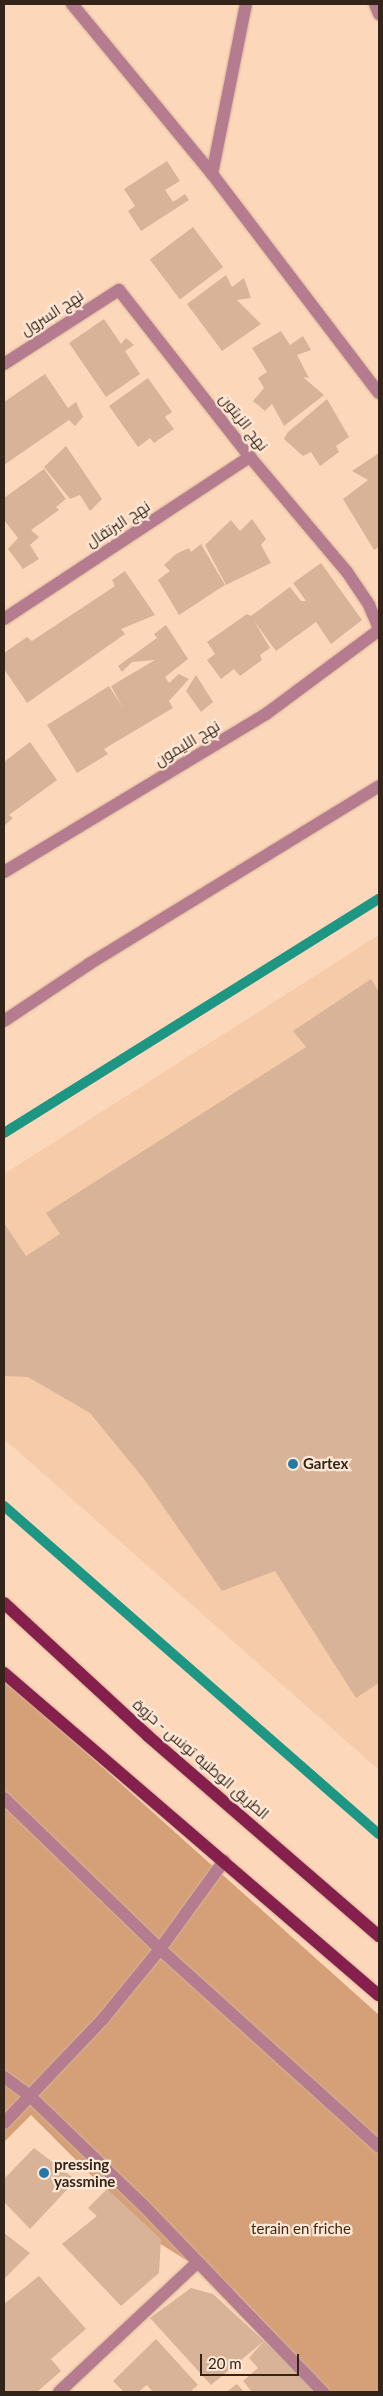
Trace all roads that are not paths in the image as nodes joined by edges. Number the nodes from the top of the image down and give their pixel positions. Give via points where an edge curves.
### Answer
1 (72, 4) edge
2 (246, 4) edge
3 (375, 4) edge
4 (379, 14) edge
5 (212, 174) junction
6 (119, 290) joint
7 (4, 364) edge
8 (379, 393) edge
9 (250, 457) junction
10 (346, 572) joint
11 (4, 619) edge
12 (379, 629) edge
13 (379, 786) edge
14 (4, 872) edge
15 (4, 1021) edge
16 (4, 1603) edge
17 (4, 1673) edge
18 (4, 1798) edge
19 (224, 1861) junction
20 (379, 1936) edge
21 (160, 1949) junction
22 (379, 1995) edge
23 (4, 2076) edge
24 (30, 2096) junction
25 (4, 2123) edge
26 (379, 2147) edge
27 (198, 2262) junction
28 (59, 2392) edge
29 (322, 2392) edge

1 - 5 street
2 - 5 street
3 - 4 street
5 - 8 street
6 - 7 street, نهج السرول
6 - 9 street, نهج الزيتون
9 - 10 street, نهج الزيتون
9 - 11 street, نهج البرتقال
10 - 12 street, نهج الليمون via 369,605
12 - 14 street, نهج الليمون via 266,714
13 - 15 street via 89,964
16 - 20 main road, الطريق الوطنية تونس - حزوة via 148,1736
17 - 19 main road
18 - 21 street
19 - 21 street
19 - 22 main road
21 - 24 street via 103,2019
21 - 26 street
23 - 24 street
24 - 25 street
24 - 27 street
27 - 28 street
27 - 29 street

